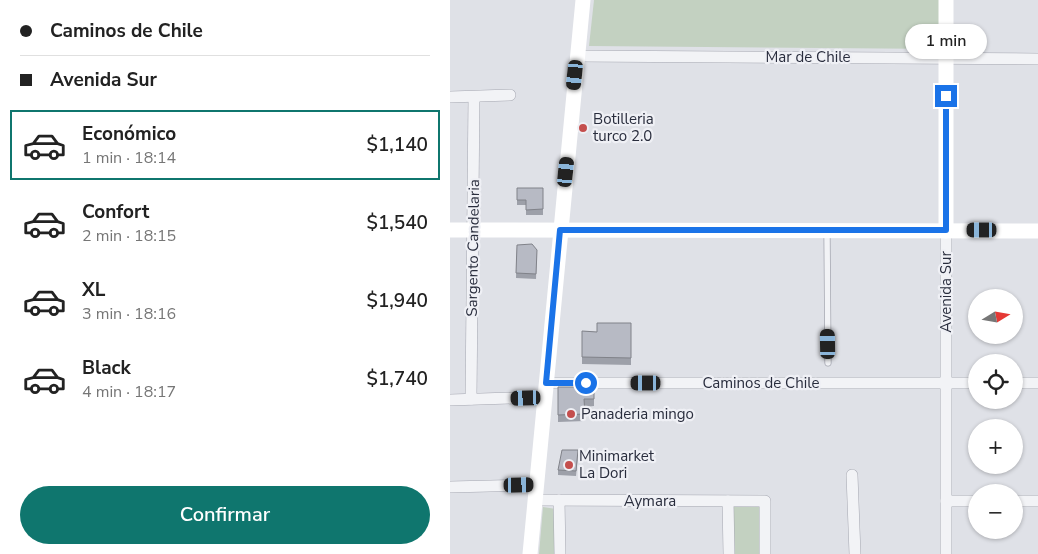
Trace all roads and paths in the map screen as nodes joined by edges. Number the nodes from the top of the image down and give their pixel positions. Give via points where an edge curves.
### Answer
1 (583, 0) edge
2 (946, 0) edge
3 (577, 56) junction
4 (946, 58) junction
5 (1038, 59) edge
6 (510, 95) dead end
7 (450, 97) edge
8 (474, 97) junction
9 (450, 230) edge
10 (473, 230) junction
11 (560, 230) junction
12 (827, 230) junction
13 (946, 230) junction
14 (1038, 230) edge
15 (828, 363) dead end
16 (946, 383) junction
17 (968, 383) edge
18 (1023, 383) edge
19 (1038, 383) edge
20 (545, 390) junction
21 (471, 399) junction
22 (450, 400) edge
23 (852, 475) dead end
24 (450, 487) edge
25 (536, 492) junction
26 (559, 500) junction
27 (728, 501) junction
28 (968, 501) edge
29 (1023, 501) edge
30 (1038, 501) edge
31 (946, 502) junction
32 (530, 554) edge
33 (560, 554) edge
34 (729, 554) edge
35 (765, 554) edge
36 (855, 554) edge
37 (946, 554) edge

1 - 3 street
2 - 4 street, Avenida Sur
3 - 4 street, Mar de Chile
3 - 11 street
4 - 5 street, Mar de Chile
4 - 13 street, Avenida Sur
6 - 8 street
7 - 8 street
8 - 10 street, Sargento Candelaria
9 - 10 street
10 - 11 street
10 - 21 street, Sargento Candelaria
11 - 12 street
11 - 20 street
12 - 13 street
12 - 15 lane
13 - 14 street
13 - 16 street, Avenida Sur
16 - 17 street, Caminos de Chile
16 - 20 street, Caminos de Chile
16 - 31 street, Avenida Sur
18 - 19 street
20 - 21 street, Caminos de Chile
20 - 25 street
21 - 22 street, Caminos de Chile
23 - 36 street
24 - 25 street, Aymara
25 - 26 street, Aymara
25 - 32 street
26 - 27 street, Aymara
26 - 33 street
27 - 34 street
27 - 35 street, Aymara via 765,501
28 - 31 street
29 - 30 street
31 - 37 street, Avenida Sur

